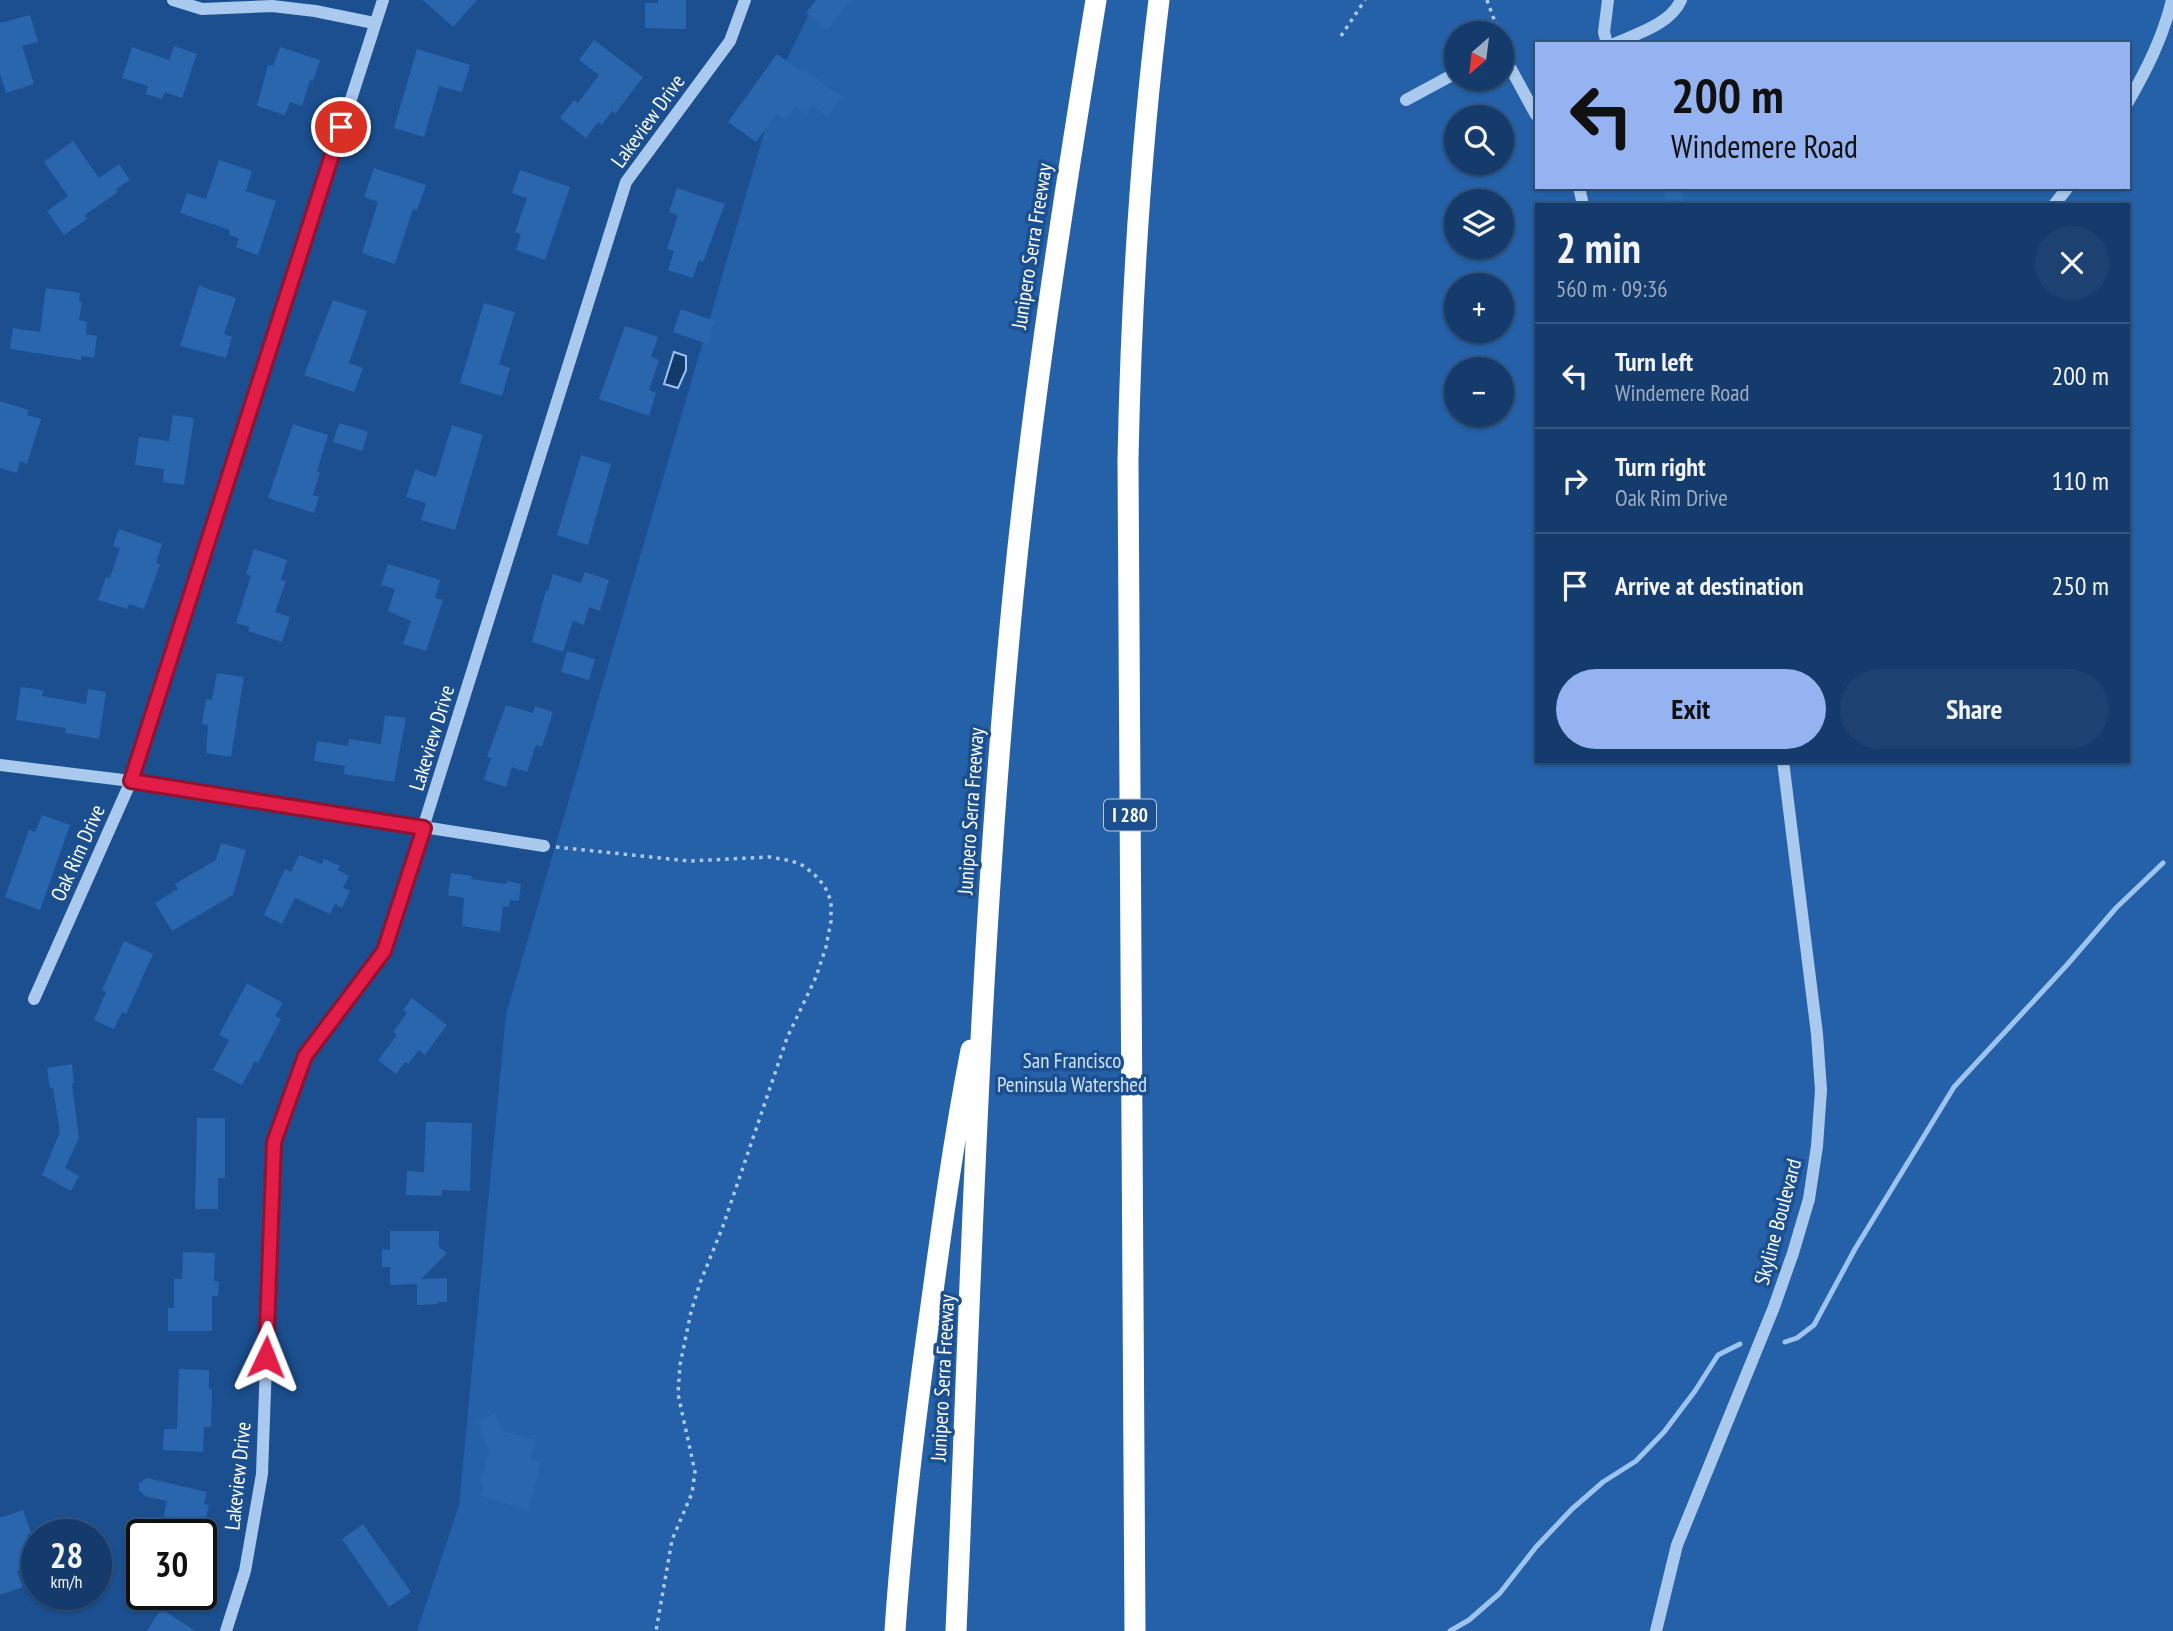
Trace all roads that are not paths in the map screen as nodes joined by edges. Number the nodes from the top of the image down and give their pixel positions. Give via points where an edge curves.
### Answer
1 (173, 0) edge
2 (383, 0) edge
3 (745, 0) edge
4 (1096, 0) edge
5 (1159, 0) edge
6 (1608, 0) edge
7 (1681, 0) edge
8 (2172, 0) edge
9 (374, 23) junction
10 (1606, 42) edge
11 (1618, 42) edge
12 (1514, 75) edge
13 (1444, 79) edge
14 (2130, 98) edge
15 (1406, 100) dead end
16 (1535, 113) edge
17 (2066, 189) edge
18 (2056, 203) edge
19 (1783, 763) edge
20 (0, 765) edge
21 (131, 781) junction
22 (424, 828) junction
23 (544, 846) road end
24 (985, 983) junction
25 (34, 999) dead end
26 (226, 1631) edge
27 (895, 1631) edge
28 (956, 1631) edge
29 (1135, 1631) edge
30 (1656, 1631) edge

1 - 9 street via 202,9 272,6 316,10
2 - 9 street, Oak Rim Drive
3 - 22 street, Lakeview Drive via 730,41 626,182
4 - 24 highway, Junipero Serra Freeway via 1023,496 999,750
5 - 29 highway, I 280 via 1136,240 1128,460
6 - 10 street
7 - 11 street via 1678,9 1660,22
8 - 14 street via 2166,26
9 - 21 street, Oak Rim Drive
12 - 16 street
13 - 15 street
17 - 18 street
19 - 30 street, Skyline Boulevard via 1817,1034 1818,1146 1793,1254 1677,1545
20 - 21 street
21 - 22 street
21 - 25 street, Oak Rim Drive
22 - 23 street
22 - 26 street, Lakeview Drive via 384,951 305,1056 274,1142 262,1474 245,1571
24 - 27 highway via 949,1170 918,1400
24 - 28 highway, Junipero Serra Freeway

